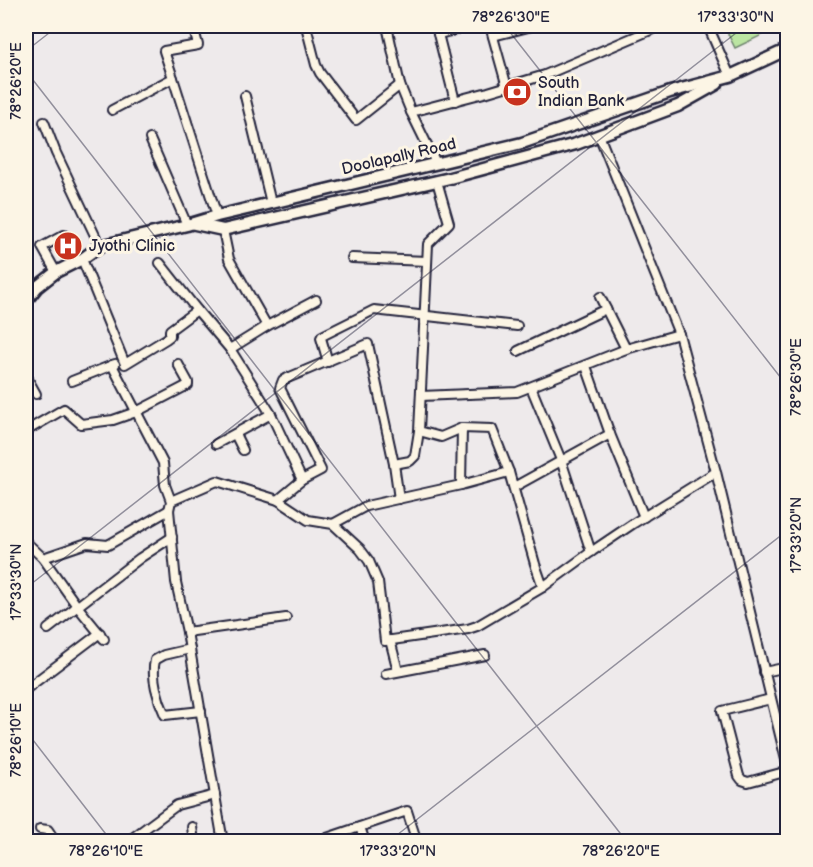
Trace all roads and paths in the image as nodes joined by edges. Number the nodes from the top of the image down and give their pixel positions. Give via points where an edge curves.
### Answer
1 (193, 26) edge
2 (306, 26) edge
3 (387, 26) edge
4 (436, 26) edge
5 (473, 26) edge
6 (490, 26) edge
7 (532, 26) edge
8 (660, 26) edge
9 (708, 26) edge
10 (438, 34) junction
11 (493, 36) junction
12 (788, 49) edge
13 (730, 76) junction
14 (173, 78) junction
15 (400, 85) junction
16 (507, 87) junction
17 (245, 96) dead end
18 (455, 101) junction
19 (112, 110) dead end
20 (411, 112) junction
21 (44, 122) dead end
22 (599, 135) junction
23 (150, 139) dead end
24 (436, 163) junction
25 (437, 181) junction
26 (271, 203) junction
27 (217, 216) junction
28 (189, 224) junction
29 (223, 230) junction
30 (64, 235) dead end
31 (100, 246) junction
32 (352, 258) dead end
33 (82, 259) junction
34 (427, 261) junction
35 (160, 263) dead end
36 (56, 272) junction
37 (600, 297) dead end
38 (316, 300) dead end
39 (26, 301) edge
40 (606, 309) junction
41 (197, 310) junction
42 (425, 315) junction
43 (267, 326) junction
44 (517, 327) dead end
45 (679, 334) junction
46 (626, 349) junction
47 (231, 350) junction
48 (518, 351) dead end
49 (124, 361) junction
50 (328, 362) junction
51 (178, 364) dead end
52 (112, 365) junction
53 (586, 366) junction
54 (26, 376) edge
55 (72, 381) dead end
56 (531, 387) junction
57 (36, 394) dead end
58 (421, 396) junction
59 (136, 412) junction
60 (271, 414) junction
61 (462, 428) junction
62 (26, 431) edge
63 (419, 431) junction
64 (235, 434) junction
65 (610, 434) junction
66 (216, 444) dead end
67 (243, 450) dead end
68 (561, 460) junction
69 (394, 464) junction
70 (509, 472) junction
71 (716, 472) junction
72 (302, 480) junction
73 (461, 485) junction
74 (513, 487) junction
75 (399, 499) junction
76 (278, 500) junction
77 (171, 501) junction
78 (168, 510) junction
79 (644, 517) junction
80 (333, 524) junction
81 (172, 537) junction
82 (26, 542) edge
83 (591, 552) junction
84 (43, 558) junction
85 (543, 587) junction
86 (77, 606) junction
87 (286, 618) dead end
88 (48, 629) dead end
89 (187, 632) junction
90 (390, 640) junction
91 (190, 649) junction
92 (485, 655) dead end
93 (788, 667) edge
94 (398, 671) junction
95 (764, 672) junction
96 (386, 674) dead end
97 (26, 689) edge
98 (771, 699) junction
99 (201, 711) junction
100 (788, 769) edge
101 (215, 795) junction
102 (192, 827) dead end
103 (360, 827) junction
104 (40, 829) dead end
105 (56, 842) edge
106 (127, 842) edge
107 (194, 842) edge
108 (223, 842) edge
109 (315, 842) edge
110 (365, 842) edge
111 (417, 842) edge

1 - 14 street via 198,45 164,51
2 - 15 street via 320,73 356,120
3 - 15 street
4 - 10 street
5 - 10 street
6 - 11 street
7 - 11 street
8 - 16 street
9 - 13 street
10 - 18 street
11 - 16 street
12 - 13 main road, Doolapally Road
13 - 22 main road via 678,106
13 - 24 main road, Doolapally Road via 670,92 522,143
14 - 19 street
14 - 27 street
15 - 20 street
16 - 18 street
17 - 26 street
18 - 20 street
20 - 24 street
21 - 31 street
22 - 25 main road
22 - 45 street
23 - 28 street
24 - 26 main road, Doolapally Road
25 - 29 main road
25 - 34 street via 449,223 428,244
26 - 27 main road, Doolapally Road
27 - 28 main road, Doolapally Road
28 - 29 main road
28 - 31 main road, Doolapally Road
29 - 43 street via 229,259
30 - 36 street via 42,247
31 - 33 main road, Doolapally Road
32 - 34 street
33 - 36 main road, Doolapally Road
33 - 49 street
34 - 42 street
35 - 41 street
36 - 39 main road, Doolapally Road
37 - 40 street
38 - 43 street
40 - 46 street
40 - 48 street
41 - 47 street
41 - 49 street via 170,330 166,339 125,364
42 - 44 street
42 - 50 street via 374,310 322,336
42 - 58 street
43 - 47 street
45 - 46 street
45 - 71 street
46 - 53 street
47 - 60 street
49 - 52 street
50 - 69 street via 368,344
50 - 72 street via 283,380 280,388 321,470
51 - 59 street via 188,385
52 - 55 street
52 - 59 street
53 - 56 street
53 - 65 street
54 - 57 street
56 - 58 street via 509,393
56 - 68 street
58 - 63 street
59 - 62 street via 81,424 64,410
59 - 77 street via 163,463
60 - 64 street
60 - 72 street
61 - 63 street via 441,437
61 - 70 street via 492,429
61 - 73 street
63 - 69 street via 413,459
64 - 66 street
64 - 67 street
65 - 68 street
65 - 79 street
68 - 74 street
68 - 83 street
69 - 75 street
70 - 73 street
70 - 74 street
71 - 79 street
71 - 95 street
72 - 76 street
73 - 75 street
74 - 85 street
75 - 80 street via 366,506
76 - 77 street via 217,482
76 - 80 street via 308,520
77 - 78 street
78 - 81 street
78 - 84 street via 108,545 87,543
79 - 83 street
80 - 90 street via 369,561 378,582 385,641
81 - 86 street
81 - 89 street via 176,582
82 - 84 street
83 - 85 street
84 - 86 street
85 - 90 street via 477,626
86 - 88 street
86 - 97 street via 102,636
87 - 89 street
89 - 91 street
90 - 94 street
91 - 99 street
91 - 99 street via 164,655 155,660 153,669 165,715
92 - 94 street
93 - 95 street
94 - 96 street
95 - 98 street
98 - 100 street
98 - 100 street via 722,711 742,780 748,782
99 - 101 street
101 - 106 street via 177,805
101 - 108 street
102 - 107 street
103 - 109 street
103 - 110 street
103 - 111 street via 407,811
104 - 105 street via 48,830

